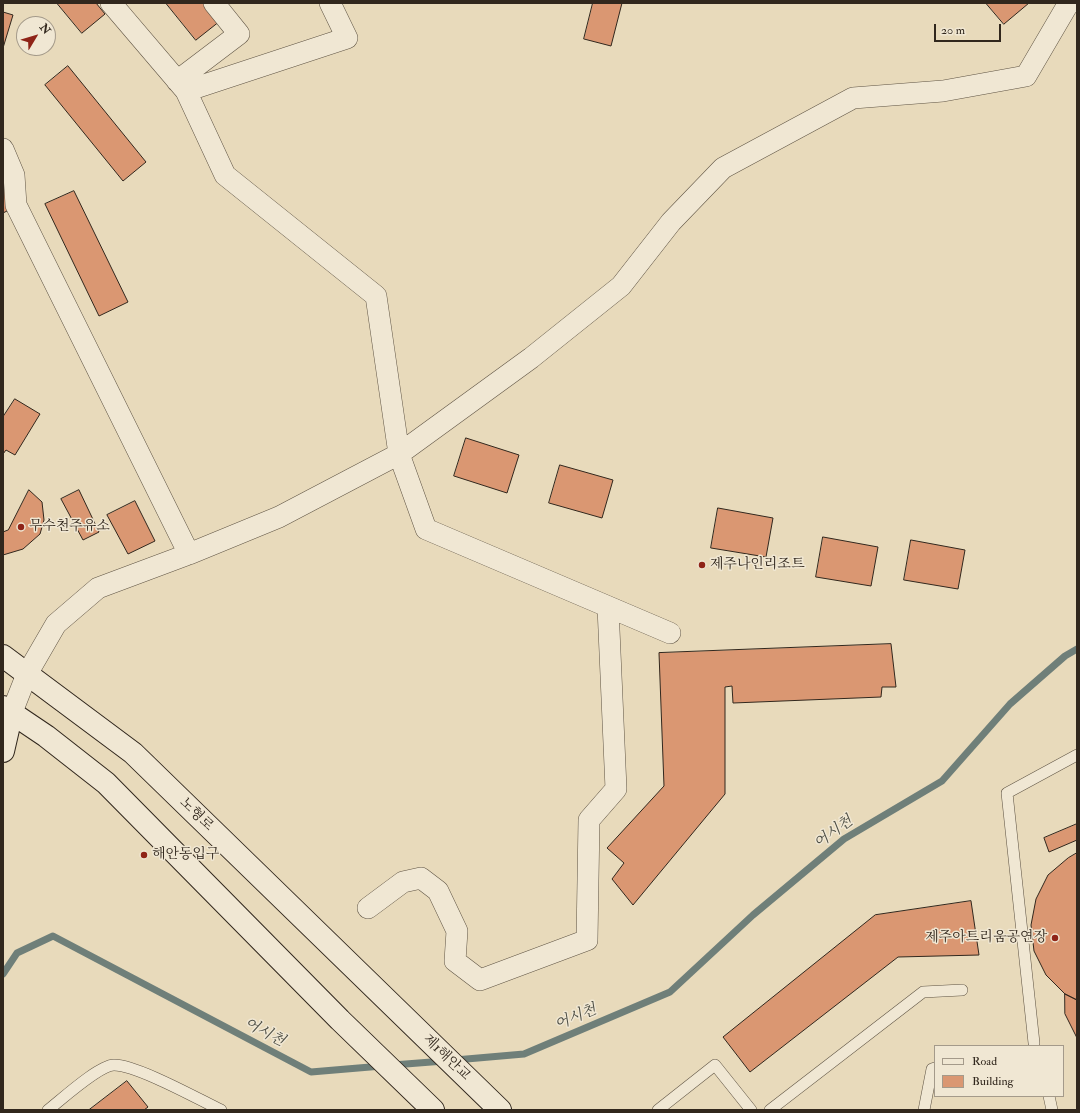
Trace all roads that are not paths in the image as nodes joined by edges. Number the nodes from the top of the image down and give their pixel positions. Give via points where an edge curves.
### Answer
1 (111, 3) edge
2 (214, 3) edge
3 (330, 3) edge
4 (1070, 3) edge
5 (181, 86) junction
6 (3, 149) edge
7 (399, 454) junction
8 (189, 554) junction
9 (608, 607) junction
10 (670, 634) dead end
11 (3, 656) edge
12 (26, 674) junction
13 (7, 709) edge
14 (3, 751) edge
15 (1077, 755) edge
16 (368, 908) dead end
17 (962, 990) dead end
18 (393, 1007) joint
19 (1031, 1045) edge
20 (933, 1069) edge
21 (1049, 1097) edge
22 (427, 1105) edge
23 (48, 1110) edge
24 (221, 1110) edge
25 (500, 1110) edge
26 (658, 1110) edge
27 (751, 1110) edge
28 (770, 1110) edge
29 (924, 1110) edge
30 (1052, 1110) edge

1 - 5 street
2 - 5 street via 239,34
3 - 5 street via 347,38
4 - 7 street via 1026,76 943,91 853,98 724,168 671,222 621,286 531,358
5 - 7 street via 225,175 376,296
6 - 8 street via 14,175 16,205
7 - 8 street via 279,517
7 - 9 street via 426,529
8 - 12 street via 98,588 56,624
9 - 10 street
9 - 16 street via 616,789 589,820 587,940 480,980 455,960 457,931 438,891 421,878 403,882
11 - 12 main road, 노형로
12 - 13 street
12 - 18 main road, 노형로 via 133,753
13 - 14 main road
13 - 22 main road via 106,783
15 - 19 lane via 1007,793
17 - 28 lane via 923,992
18 - 25 main road, 제1해안교
20 - 29 lane
21 - 30 lane
23 - 24 lane via 95,1073 112,1064 133,1068
26 - 27 lane via 715,1065

